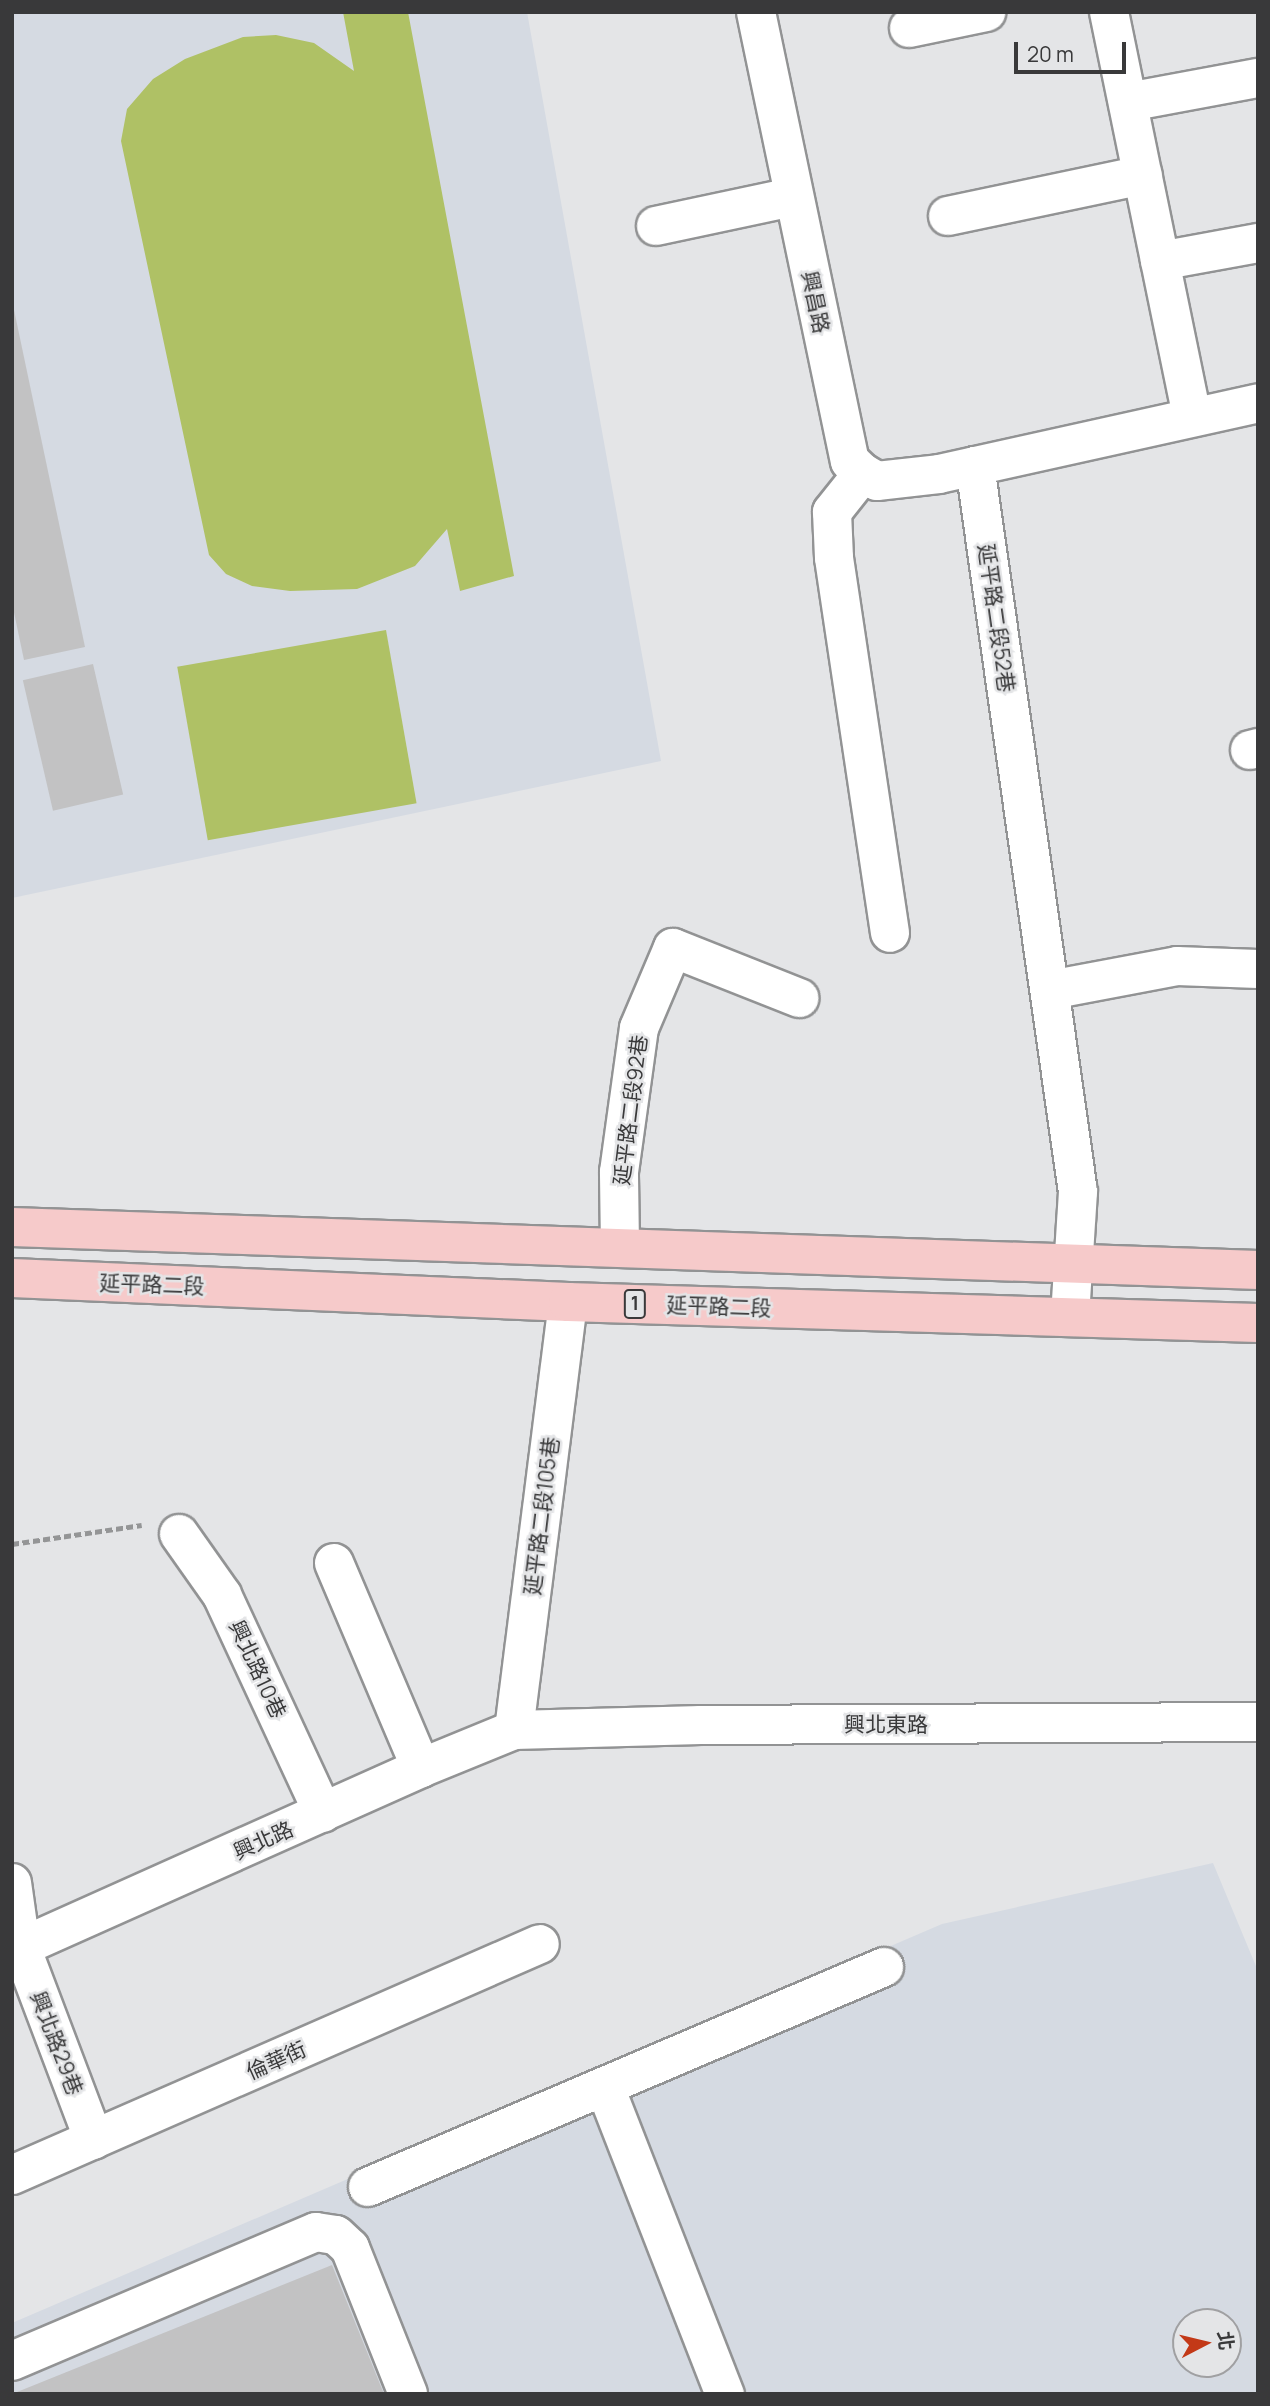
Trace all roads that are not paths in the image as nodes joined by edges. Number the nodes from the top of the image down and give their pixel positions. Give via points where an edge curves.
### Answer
1 (756, 12) edge
2 (986, 12) edge
3 (1109, 12) edge
4 (909, 28) dead end
5 (1258, 78) edge
6 (1128, 102) junction
7 (1143, 174) junction
8 (793, 197) junction
9 (948, 216) dead end
10 (656, 226) dead end
11 (1258, 243) edge
12 (1160, 261) junction
13 (1258, 403) edge
14 (1192, 416) junction
15 (975, 466) junction
16 (863, 473) junction
17 (890, 933) dead end
18 (1258, 969) edge
19 (1050, 990) junction
20 (799, 998) dead end
21 (12, 1227) edge
22 (277, 1236) junction
23 (620, 1247) junction
24 (1074, 1262) junction
25 (1258, 1270) edge
26 (12, 1278) edge
27 (272, 1289) junction
28 (568, 1302) junction
29 (1070, 1317) junction
30 (1258, 1323) edge
31 (179, 1534) road end
32 (334, 1563) dead end
33 (1258, 1721) edge
34 (514, 1730) junction
35 (421, 1768) junction
36 (323, 1813) junction
37 (12, 1883) edge
38 (540, 1944) dead end
39 (17, 1949) edge
40 (884, 1967) dead end
41 (605, 2087) junction
42 (94, 2140) junction
43 (12, 2175) edge
44 (368, 2187) dead end
45 (12, 2361) edge
46 (408, 2394) edge
47 (725, 2394) edge

1 - 8 street, 興昌路
2 - 4 street
3 - 6 street
5 - 6 street
6 - 7 street
7 - 9 street
7 - 12 street
8 - 10 street
8 - 16 street, 興昌路 via 850,461
11 - 12 street
12 - 14 street
13 - 14 street
14 - 15 street
15 - 16 street via 877,481
15 - 19 street, 延平路二段52巷
16 - 17 street via 832,512 834,558
18 - 19 street via 1177,966
19 - 24 street, 延平路二段52巷 via 1078,1192
20 - 23 street, 延平路二段92巷 via 673,948 639,1028 619,1172
21 - 22 main road
22 - 23 main road
22 - 27 main road
23 - 24 main road
24 - 25 main road
24 - 29 street, 延平路二段52巷
26 - 27 main road, 延平路二段 / 1
27 - 28 main road, 延平路二段 / 1
28 - 29 main road, 延平路二段 / 1
28 - 34 street, 延平路二段105巷
29 - 30 main road, 延平路二段 / 1
31 - 36 street, 興北路10巷 via 222,1595
32 - 35 street
33 - 34 street, 興北東路
34 - 35 street, 興北路
35 - 36 street, 興北路
36 - 39 street, 興北路
37 - 39 street, 興北路29巷
38 - 42 street, 倫華街
39 - 42 street, 興北路29巷
40 - 41 street
41 - 44 street
41 - 47 street
42 - 43 street, 倫華街
45 - 46 street via 316,2232 336,2235 350,2248

